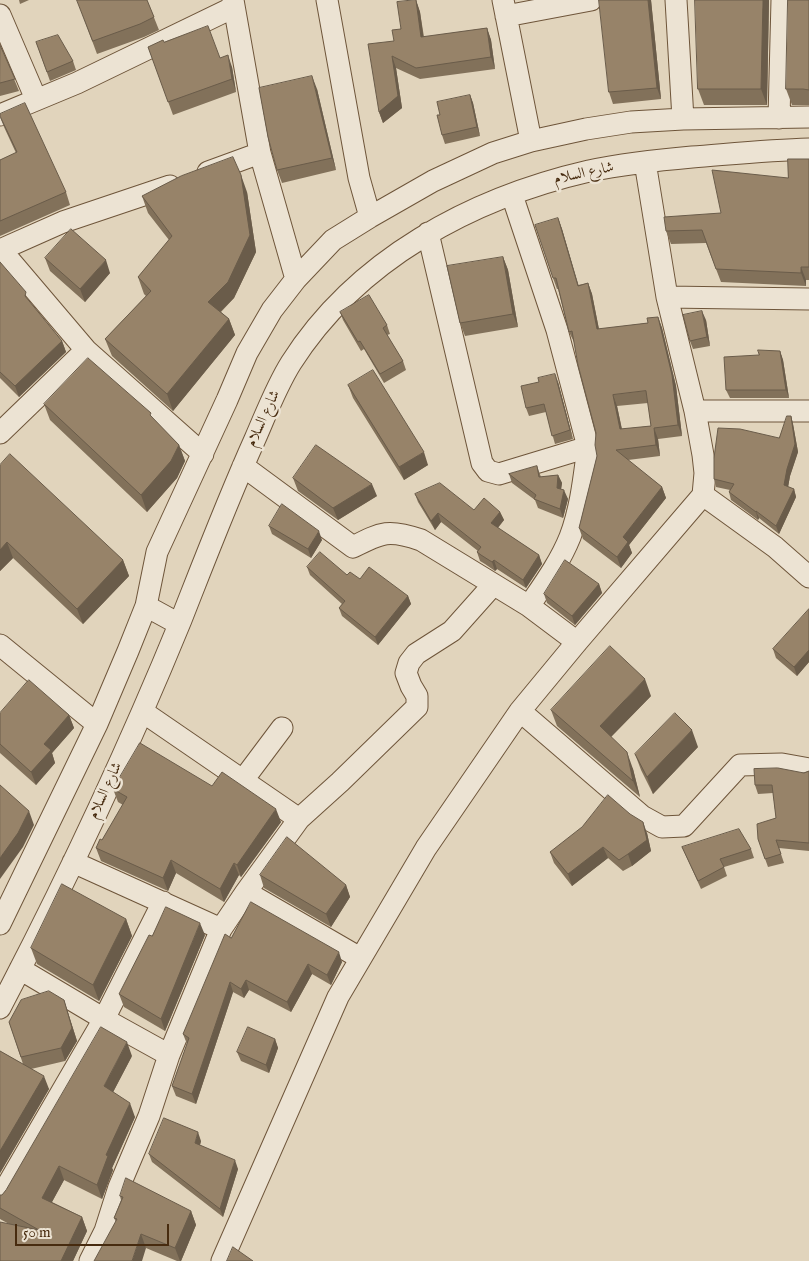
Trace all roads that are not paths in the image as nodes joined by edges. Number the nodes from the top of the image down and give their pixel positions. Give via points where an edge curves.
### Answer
1 (327, 0) edge
2 (591, 0) edge
3 (676, 0) edge
4 (782, 0) edge
5 (233, 4) edge
6 (504, 8) edge
7 (0, 15) edge
8 (36, 99) junction
9 (0, 115) edge
10 (809, 117) edge
11 (779, 118) junction
12 (683, 119) junction
13 (531, 141) junction
14 (809, 149) edge
15 (260, 153) junction
16 (645, 162) junction
17 (512, 195) junction
18 (370, 217) junction
19 (428, 233) junction
20 (0, 250) edge
21 (296, 279) junction
22 (667, 296) junction
23 (809, 299) edge
24 (86, 350) junction
25 (809, 406) edge
26 (695, 411) junction
27 (0, 433) edge
28 (588, 447) junction
29 (203, 454) junction
30 (243, 466) junction
31 (703, 495) junction
32 (809, 577) edge
33 (493, 585) junction
34 (146, 606) junction
35 (529, 606) junction
36 (179, 624) junction
37 (577, 642) junction
38 (0, 645) edge
39 (520, 711) junction
40 (143, 712) junction
41 (97, 724) junction
42 (282, 728) dead end
43 (809, 769) edge
44 (243, 780) junction
45 (299, 819) junction
46 (73, 862) junction
47 (246, 892) junction
48 (163, 902) junction
49 (0, 924) edge
50 (221, 929) junction
51 (360, 958) junction
52 (20, 969) junction
53 (0, 1008) edge
54 (104, 1019) junction
55 (169, 1055) junction
56 (0, 1198) edge
57 (90, 1261) edge
58 (222, 1261) edge

1 - 18 street via 359,178
2 - 6 street
3 - 12 street
4 - 11 street
5 - 8 street via 77,83
5 - 15 street
6 - 13 street
7 - 8 street
8 - 9 street
10 - 11 street
11 - 12 street
12 - 13 street via 586,128
13 - 18 street via 493,153 433,181
14 - 16 street, شارع السلام
15 - 20 street via 63,222
15 - 21 street
16 - 17 street, شارع السلام via 592,171
16 - 22 street
17 - 19 street, شارع السلام
17 - 28 street via 558,330
18 - 21 street via 333,240
19 - 28 street via 482,463 488,471 500,474
19 - 30 street, شارع السلام via 354,288 321,322 290,364
20 - 24 street
21 - 29 street via 272,310 247,353
22 - 23 street
22 - 26 street
24 - 27 street
24 - 29 street
25 - 26 street
26 - 31 street via 705,473
28 - 35 street via 582,492 570,537 550,576
29 - 34 street via 157,552
30 - 33 street via 353,547 379,534 402,533 421,540
30 - 36 street, شارع السلام
31 - 32 street via 775,547
31 - 37 street
33 - 35 street
33 - 45 street via 452,631 416,654 408,663 406,673 417,696 417,707
34 - 36 street
34 - 41 street
35 - 37 street
36 - 40 street, شارع السلام
37 - 39 street
38 - 41 street
39 - 43 street via 642,816 662,827 684,826 740,765 782,764
39 - 51 street via 426,848
40 - 44 street
40 - 46 street, شارع السلام
41 - 49 street
42 - 44 street
44 - 45 street
45 - 47 street
46 - 48 street
46 - 52 street, شارع السلام
47 - 50 street
47 - 51 street
48 - 50 street
48 - 54 street
50 - 55 street
51 - 58 street via 338,997
52 - 53 street, شارع السلام
52 - 54 street
54 - 55 street
54 - 56 street
55 - 57 street via 105,1231

